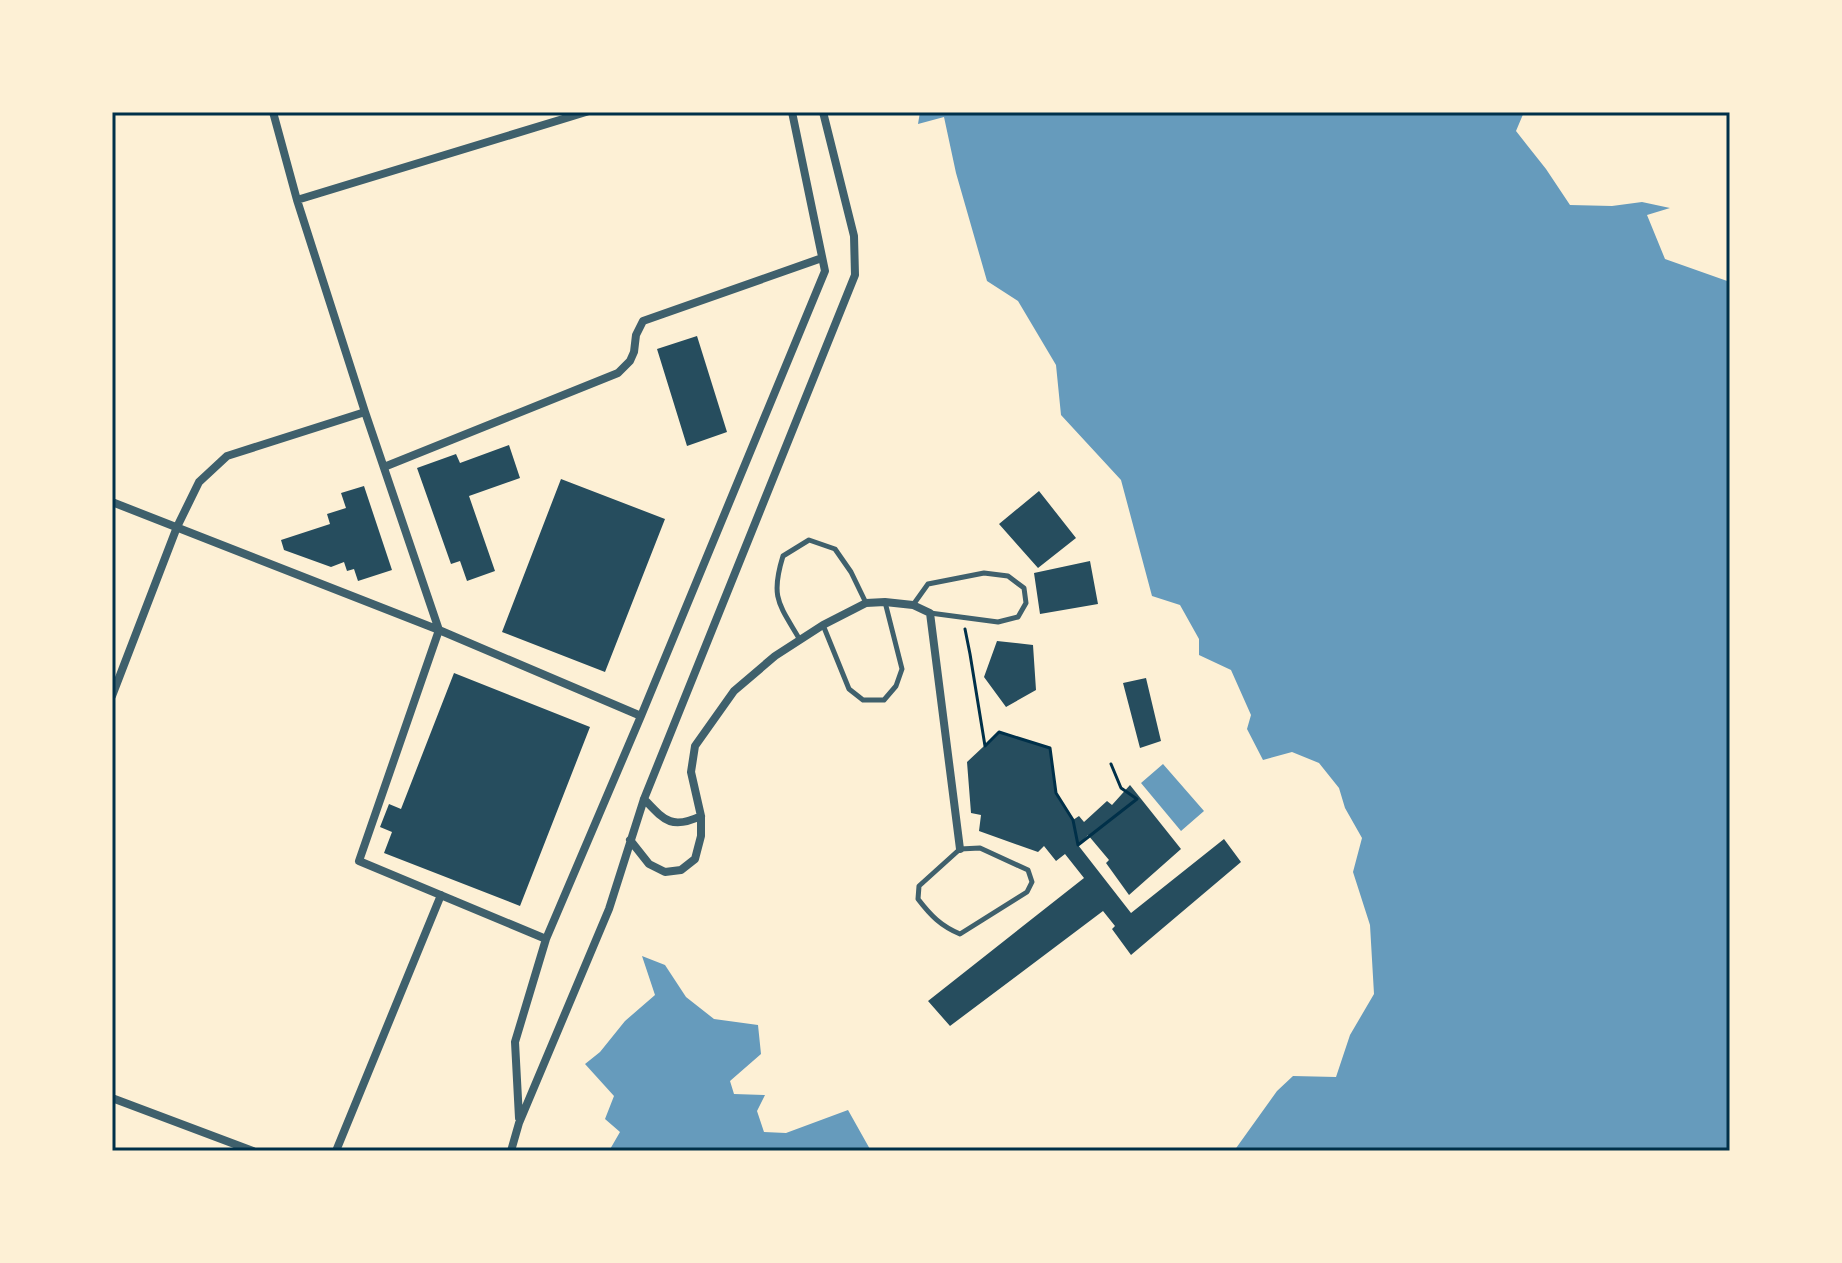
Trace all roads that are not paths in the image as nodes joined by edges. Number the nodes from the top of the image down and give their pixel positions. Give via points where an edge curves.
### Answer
1 (273, 112) edge
2 (586, 112) edge
3 (792, 112) edge
4 (823, 112) edge
5 (297, 200) junction
6 (822, 258) junction
7 (365, 412) junction
8 (384, 467) junction
9 (112, 502) edge
10 (177, 527) junction
11 (885, 602) junction
12 (866, 603) junction
13 (913, 605) junction
14 (930, 613) junction
15 (823, 625) junction
16 (439, 630) junction
17 (800, 640) junction
18 (112, 696) edge
19 (641, 716) junction
20 (644, 799) junction
21 (701, 816) junction
22 (630, 840) junction
23 (960, 849) junction
24 (441, 895) junction
25 (546, 939) junction
26 (112, 1098) edge
27 (519, 1123) junction
28 (253, 1151) edge
29 (336, 1151) edge
30 (511, 1151) edge

1 - 5 street
2 - 5 street
3 - 6 street
4 - 20 street via 854,236 855,275
5 - 7 street
6 - 8 street via 643,321 630,361 618,373
6 - 19 street via 825,271
7 - 8 street
7 - 10 street via 227,456 199,482
8 - 16 street
9 - 10 street
10 - 16 street
10 - 18 street
11 - 12 street
11 - 13 street
11 - 15 lane via 902,669 884,700 863,700 849,689
12 - 15 street
12 - 17 lane via 835,549 809,540 783,556 776,579 778,603
13 - 14 street
13 - 14 lane via 928,584 984,573 1008,576 1024,588 1026,603 1018,617 998,622
14 - 23 street
15 - 17 street
16 - 19 street
16 - 24 street via 359,861
17 - 21 street via 734,691 695,746 691,772
19 - 25 street
20 - 21 street via 671,823
20 - 22 street
21 - 22 street via 695,859 681,870 665,872 649,864
22 - 27 street via 609,909
23 - 23 lane via 980,848 1028,870 1032,882 1027,892 960,934 932,918 918,899 919,886
24 - 25 street
24 - 29 street
25 - 27 street via 515,1042
26 - 28 street
27 - 30 street

